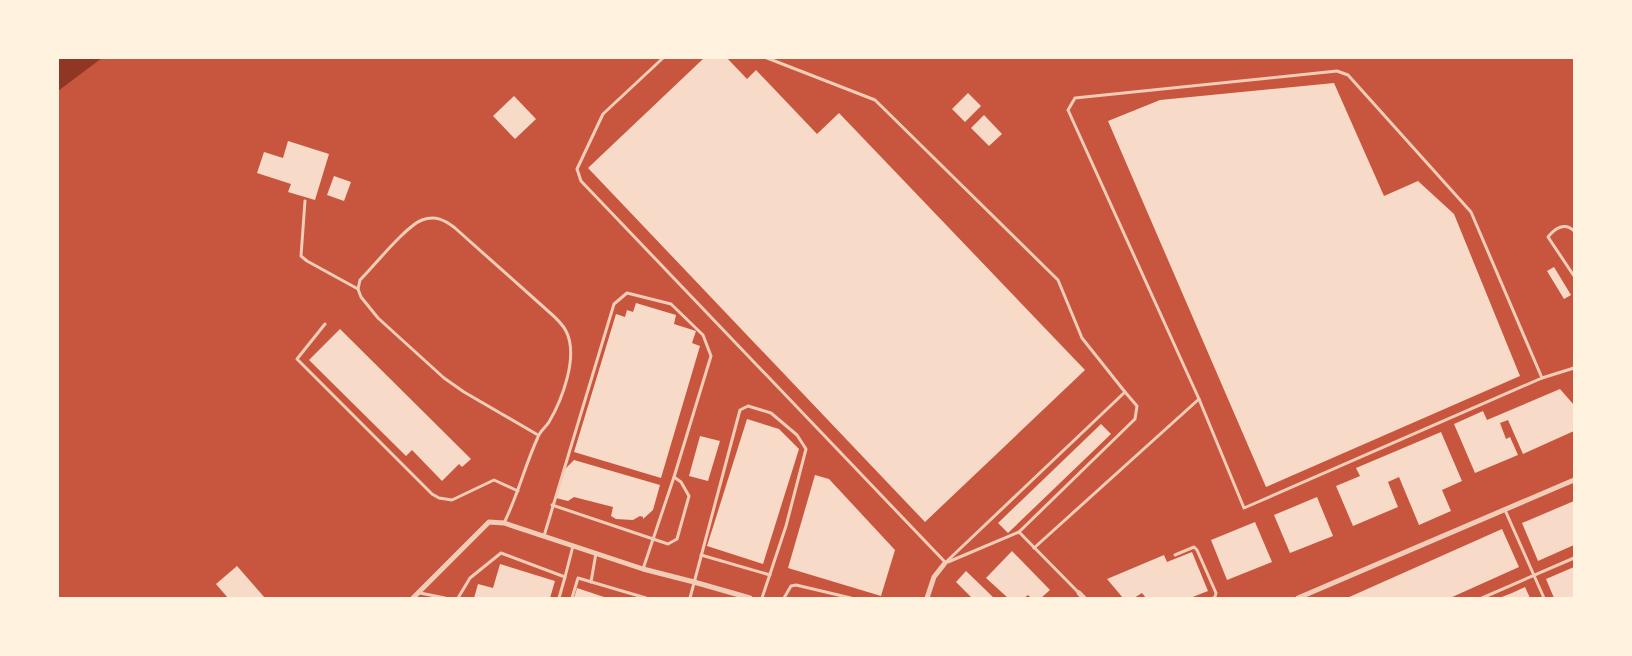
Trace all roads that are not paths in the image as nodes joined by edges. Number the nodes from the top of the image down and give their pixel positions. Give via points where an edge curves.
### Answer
1 (663, 58) edge
2 (766, 58) edge
3 (305, 202) dead end
4 (1574, 231) edge
5 (1574, 276) edge
6 (358, 288) junction
7 (324, 324) dead end
8 (1574, 368) edge
9 (1542, 378) junction
10 (1125, 392) junction
11 (1200, 399) junction
12 (538, 435) junction
13 (674, 477) junction
14 (1574, 480) edge
15 (518, 491) junction
16 (552, 505) junction
17 (1505, 510) junction
18 (504, 523) junction
19 (1019, 532) junction
20 (544, 536) junction
21 (653, 539) junction
22 (574, 546) junction
23 (1034, 548) junction
24 (596, 553) junction
25 (702, 555) junction
26 (1175, 555) dead end
27 (1574, 558) edge
28 (945, 563) junction
29 (643, 570) junction
30 (770, 575) junction
31 (1534, 576) junction
32 (566, 577) junction
33 (591, 582) junction
34 (694, 582) junction
35 (420, 592) junction
36 (1079, 593) joint
37 (413, 598) edge
38 (444, 598) edge
39 (458, 598) edge
40 (559, 598) edge
41 (572, 598) edge
42 (646, 598) edge
43 (690, 598) edge
44 (750, 598) edge
45 (762, 598) edge
46 (784, 598) edge
47 (851, 598) edge
48 (927, 598) edge
49 (1084, 598) edge
50 (1213, 598) edge
51 (1300, 598) edge
52 (1482, 598) edge
53 (1544, 598) edge

1 - 28 lane via 603,114 577,169 581,181
2 - 10 lane via 875,100 1058,280 1082,338
3 - 6 lane via 301,256
4 - 5 lane via 1562,226 1548,237
6 - 12 lane via 378,318 444,378
6 - 12 lane via 360,280 421,221 441,219 455,228 567,332 571,360 568,374 557,406
7 - 15 lane via 297,359 432,494 452,500 494,480
8 - 9 lane
9 - 11 lane via 1244,508
9 - 11 lane via 1471,212 1348,75 1337,71 1075,98 1068,110
10 - 19 lane via 1137,406 1135,419
10 - 28 lane
11 - 23 lane
12 - 15 lane
13 - 16 lane via 711,356 703,335 671,304 627,292 614,304
13 - 21 lane
13 - 21 lane via 689,496 677,538 668,544
14 - 17 street
15 - 18 lane
16 - 20 lane
16 - 21 lane
17 - 31 lane
17 - 51 street
18 - 20 street
18 - 35 street via 489,522
19 - 23 lane
19 - 28 lane
20 - 22 street
21 - 29 lane
22 - 24 street
22 - 32 lane
23 - 36 lane
24 - 29 street
24 - 33 lane
25 - 30 lane
25 - 30 lane via 740,410 748,406 772,413 797,435 806,450
25 - 34 lane
26 - 50 lane via 1194,547 1197,550 1216,593
27 - 31 lane
28 - 48 street via 934,577
29 - 34 street
30 - 45 lane
31 - 52 lane
31 - 53 lane
32 - 39 lane via 501,553 470,578
32 - 40 lane
33 - 41 lane via 578,578
33 - 42 lane
34 - 43 lane
34 - 44 street
35 - 37 street
35 - 38 lane
36 - 49 street
46 - 47 lane via 796,584

